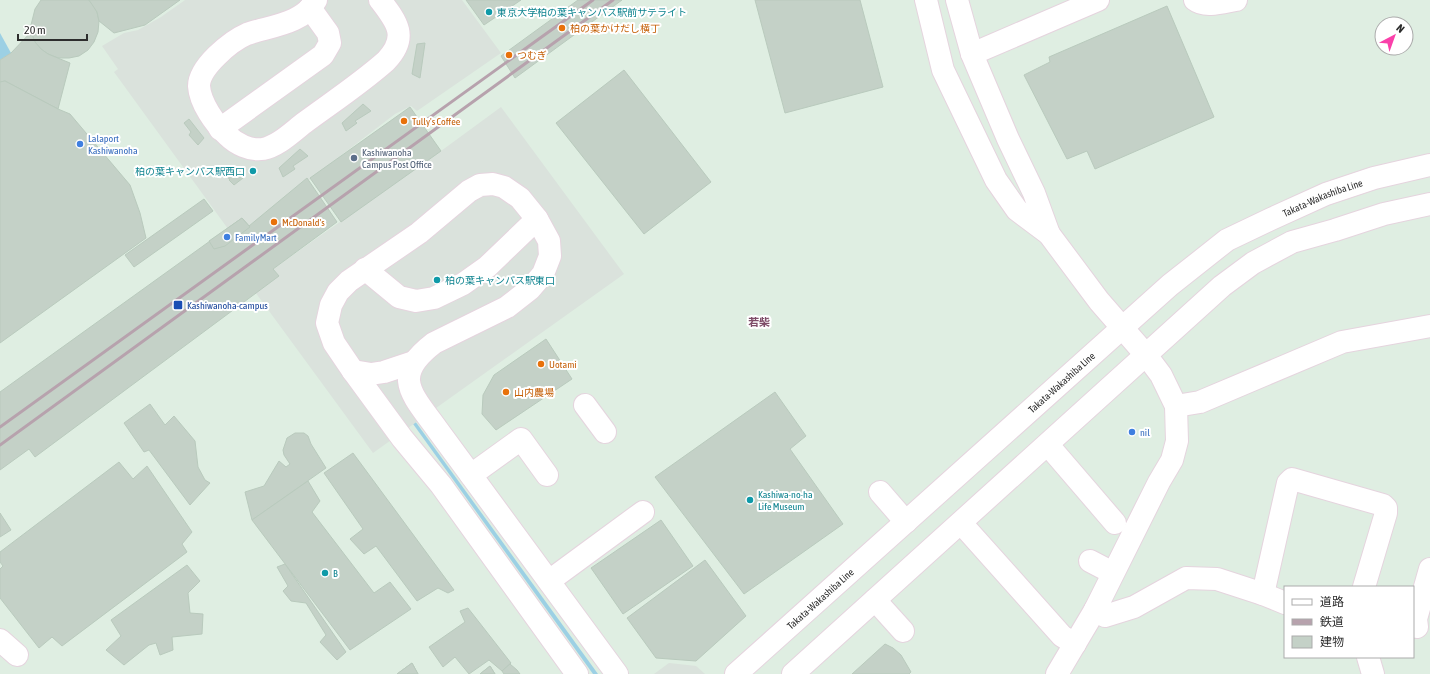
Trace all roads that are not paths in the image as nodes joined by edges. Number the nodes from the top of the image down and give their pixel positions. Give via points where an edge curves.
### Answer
1 (380, 0) edge
2 (926, 0) edge
3 (957, 0) edge
4 (1098, 0) edge
5 (1195, 0) edge
6 (1236, 0) edge
7 (316, 2) edge
8 (972, 54) junction
9 (220, 129) junction
10 (1430, 165) edge
11 (1430, 204) edge
12 (538, 219) junction
13 (1049, 234) junction
14 (366, 269) junction
15 (1430, 326) edge
16 (1122, 327) junction
17 (1146, 355) junction
18 (414, 362) junction
19 (353, 371) junction
20 (586, 405) dead end
21 (1176, 406) junction
22 (605, 432) dead end
23 (1048, 445) junction
24 (471, 475) junction
25 (546, 475) dead end
26 (880, 492) dead end
27 (643, 512) dead end
28 (906, 522) junction
29 (961, 523) junction
30 (1115, 523) dead end
31 (1090, 561) dead end
32 (1430, 569) edge
33 (1113, 573) junction
34 (549, 581) junction
35 (1364, 586) edge
36 (1263, 594) junction
37 (875, 600) junction
38 (1284, 603) edge
39 (1094, 610) junction
40 (1420, 627) edge
41 (903, 631) dead end
42 (0, 640) edge
43 (1075, 644) junction
44 (17, 655) dead end
45 (1368, 658) edge
46 (577, 674) edge
47 (617, 674) edge
48 (736, 674) edge
49 (793, 674) edge
50 (1057, 674) edge
51 (1373, 674) edge

1 - 9 street via 394,18 399,30 398,44 393,53 377,69 271,147 258,150 246,147 233,141
2 - 13 street via 943,70 996,180 1017,210
3 - 8 street
4 - 8 street
5 - 6 street via 1199,3 1216,4
7 - 9 street via 330,43 323,55
7 - 9 street via 285,24 246,35 214,57 204,71 199,85 204,105
8 - 13 street via 1034,193
10 - 16 street, Takata-Wakashiba Line via 1374,178 1326,194 1228,240 1170,285
11 - 17 street via 1384,214 1292,242 1253,263 1222,286
12 - 14 street via 487,267 463,284 434,298 416,301 399,297
12 - 14 street via 513,191 492,184 480,185 469,191 420,233
12 - 18 street via 549,241 550,256 543,274 530,289 507,307 434,343
13 - 16 street via 1099,301
14 - 19 street via 338,292 331,305 327,322 334,343
15 - 21 street via 1342,342 1200,402
16 - 17 street
16 - 28 street, Takata-Wakashiba Line
17 - 21 street via 1161,375
17 - 23 street
18 - 19 street via 371,374
18 - 24 street via 409,380 414,397
19 - 46 street via 402,438 441,485
20 - 22 street
21 - 33 street via 1176,441 1172,460
23 - 29 street
23 - 30 street
24 - 25 street via 521,439 531,445
24 - 34 street
26 - 28 street
27 - 34 street
28 - 48 street, Takata-Wakashiba Line
29 - 37 street
29 - 43 street via 1062,636
31 - 33 street
32 - 40 street via 1416,619
33 - 39 street
34 - 47 street
35 - 36 street via 1386,508 1292,479 1288,483
36 - 38 street
36 - 39 street via 1217,579 1186,578 1134,607 1105,616
37 - 41 street
37 - 49 street
39 - 43 street
42 - 44 street
43 - 50 street
45 - 51 street

